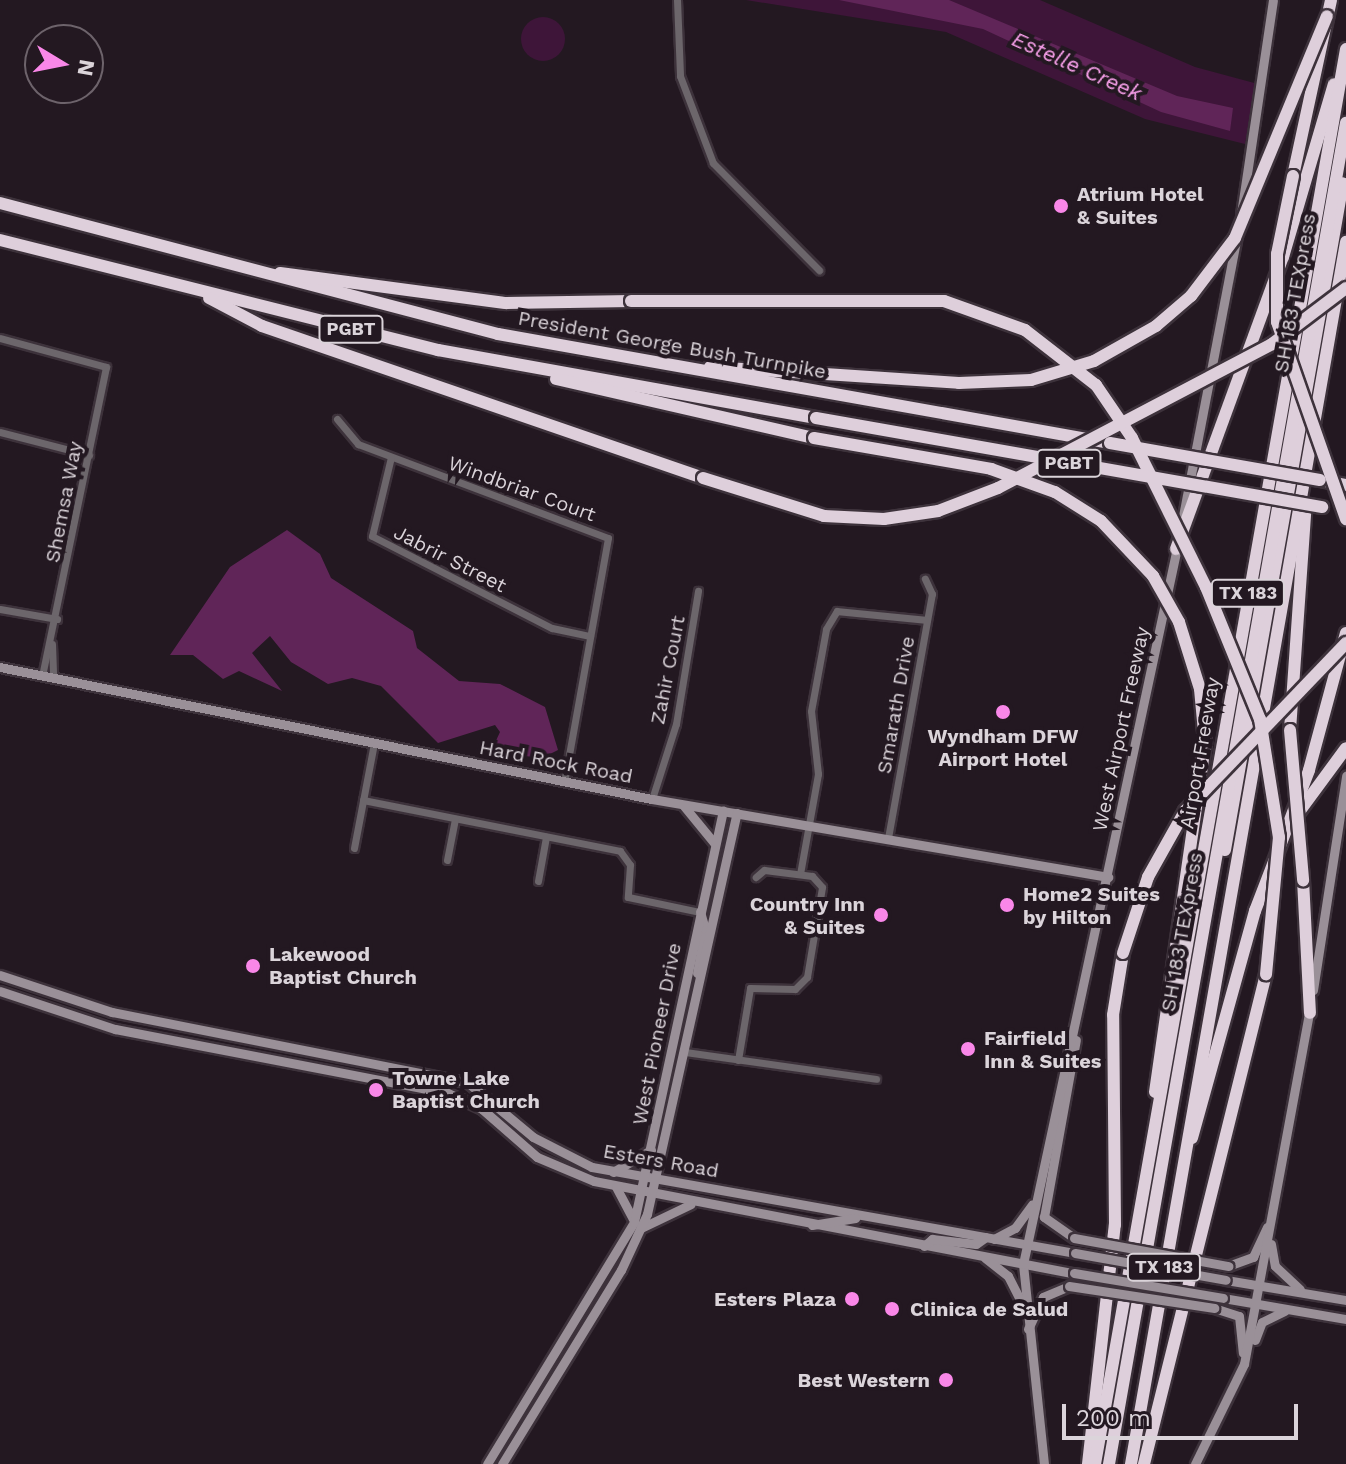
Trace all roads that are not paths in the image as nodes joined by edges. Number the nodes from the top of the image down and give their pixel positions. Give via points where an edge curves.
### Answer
1 (677, 0) edge
2 (1273, 0) edge
3 (1331, 0) edge
4 (1327, 16) junction
5 (1345, 52) edge
6 (1346, 123) edge
7 (1346, 168) edge
8 (0, 201) edge
9 (0, 242) edge
10 (1346, 242) edge
11 (250, 270) junction
12 (819, 270) dead end
13 (184, 287) junction
14 (1346, 288) edge
15 (0, 338) edge
16 (518, 366) junction
17 (671, 366) junction
18 (337, 419) dead end
19 (0, 432) edge
20 (89, 455) junction
21 (391, 457) junction
22 (1308, 464) junction
23 (1346, 485) edge
24 (1346, 511) edge
25 (1346, 519) edge
26 (1176, 549) junction
27 (925, 579) dead end
28 (698, 591) dead end
29 (0, 609) edge
30 (57, 619) junction
31 (927, 620) junction
32 (1346, 633) edge
33 (590, 636) junction
34 (1346, 643) edge
35 (0, 667) edge
36 (48, 677) junction
37 (374, 743) junction
38 (1346, 748) edge
39 (1346, 776) edge
40 (564, 782) junction
41 (652, 799) junction
42 (363, 800) junction
43 (683, 805) junction
44 (723, 811) junction
45 (737, 813) junction
46 (1346, 816) edge
47 (455, 819) junction
48 (809, 825) junction
49 (1288, 827) junction
50 (546, 837) junction
51 (888, 838) junction
52 (715, 844) junction
53 (1333, 847) junction
54 (354, 848) dead end
55 (447, 860) dead end
56 (800, 874) junction
57 (756, 877) dead end
58 (1108, 877) junction
59 (538, 881) dead end
60 (700, 912) junction
61 (0, 975) edge
62 (699, 988) junction
63 (0, 991) edge
64 (1310, 1013) junction
65 (1075, 1029) junction
66 (675, 1030) junction
67 (295, 1049) junction
68 (685, 1052) junction
69 (738, 1060) junction
70 (293, 1061) junction
71 (418, 1072) junction
72 (876, 1079) dead end
73 (678, 1084) junction
74 (416, 1085) junction
75 (1155, 1131) junction
76 (651, 1150) junction
77 (1183, 1163) junction
78 (612, 1172) junction
79 (651, 1178) junction
80 (613, 1185) junction
81 (1039, 1191) junction
82 (642, 1192) junction
83 (653, 1195) junction
84 (694, 1204) junction
85 (815, 1207) junction
86 (1275, 1209) junction
87 (866, 1216) junction
88 (637, 1225) junction
89 (812, 1225) junction
90 (927, 1227) junction
91 (1270, 1233) junction
92 (990, 1238) junction
93 (1027, 1244) junction
94 (924, 1246) junction
95 (983, 1256) junction
96 (1023, 1264) junction
97 (1261, 1286) junction
98 (1319, 1296) junction
99 (1346, 1300) edge
100 (1258, 1303) junction
101 (1025, 1309) junction
102 (1291, 1310) junction
103 (1346, 1319) edge
104 (1027, 1333) junction
105 (1244, 1364) junction
106 (487, 1464) edge
107 (502, 1464) edge
108 (1044, 1464) edge
109 (1088, 1464) edge
110 (1095, 1464) edge
111 (1109, 1464) edge
112 (1117, 1464) edge
113 (1131, 1464) edge
114 (1144, 1464) edge
115 (1195, 1464) edge

1 - 12 street via 680,76 713,163
2 - 26 main road, West Airport Freeway via 1265,90
3 - 4 highway
4 - 17 highway, bridge via 1235,238 1191,296 1156,326 1094,361 1031,380 959,383
4 - 25 highway, bridge via 1281,230 1275,300 1284,357
5 - 26 highway via 1283,257
5 - 75 highway, Airport Freeway / TX 183
6 - 111 highway, SH 183 TEXpress
7 - 112 highway, SH 183 TEXpress
8 - 11 highway, President George Bush Turnpike / PGBT
9 - 13 highway, PGBT
10 - 22 highway, TX 183
11 - 17 highway, President George Bush Turnpike / PGBT via 487,332
11 - 114 highway, bridge via 506,303 944,301 1025,330 1096,385 1132,438 1206,587 1260,719 1279,837 1266,974
13 - 14 highway, bridge via 262,326 703,478 834,517 938,511 998,488 1272,344
13 - 16 highway, PGBT
15 - 20 street, Shemsa Way via 106,367
16 - 24 highway, PGBT, bridge
16 - 75 highway, bridge via 591,390 991,469 1055,492 1101,521 1153,576 1179,622 1200,689 1205,743 1156,1065
17 - 23 highway, President George Bush Turnpike / PGBT, bridge
18 - 21 street, Windbriar Court via 358,444
19 - 20 street
20 - 30 street, Shemsa Way
21 - 33 street, Jabrir Street via 372,536 552,628
21 - 33 street, Windbriar Court via 608,538
22 - 64 highway, bridge via 1290,730
22 - 77 highway, TX 183
26 - 58 main road, West Airport Freeway
27 - 31 street, Smarath Drive via 932,594
28 - 41 street, Zahir Court via 676,724
29 - 30 street
30 - 36 street, Shemsa Way
31 - 48 street via 837,611 826,629 813,676 818,774
31 - 51 street, Smarath Drive
32 - 49 highway
33 - 40 street, Windbriar Court
34 - 109 highway, bridge via 1185,811 1148,877 1123,953 1112,1026 1115,1225
35 - 36 main road, Hard Rock Road
36 - 37 main road, Hard Rock Road
37 - 40 main road, Hard Rock Road
37 - 42 street
38 - 49 highway
39 - 53 main road
40 - 41 main road, Hard Rock Road
41 - 43 main road, Hard Rock Road
42 - 47 street
42 - 54 street
43 - 44 main road, Hard Rock Road
43 - 52 main road
44 - 45 main road, Hard Rock Road
44 - 52 main road, West Pioneer Drive
45 - 48 main road, Hard Rock Road
45 - 62 main road, West Pioneer Drive
46 - 53 main road
47 - 50 street
47 - 55 street
48 - 51 main road, Hard Rock Road
48 - 56 street
49 - 77 highway via 1259,898
50 - 59 street
50 - 60 street via 620,851 630,865 628,897
51 - 58 main road, Hard Rock Road
52 - 60 main road, West Pioneer Drive
53 - 64 main road
56 - 57 street via 764,870
56 - 69 street via 822,887 807,977 795,989 750,988
58 - 65 main road, West Airport Freeway
60 - 62 main road via 705,918
60 - 66 main road, West Pioneer Drive
61 - 67 main road, Esters Road via 112,1012
62 - 68 main road, West Pioneer Drive
63 - 70 main road, Esters Road via 99,1025
64 - 86 main road
65 - 81 main road, West Airport Freeway
65 - 86 main road, bridge via 1077,1060 1044,1217 1074,1238 1228,1266 1253,1257
66 - 73 main road
66 - 76 main road, West Pioneer Drive
67 - 70 main road
67 - 71 main road, Esters Road
68 - 69 street
68 - 73 main road, West Pioneer Drive
69 - 72 street
70 - 74 main road, Esters Road
71 - 74 main road
71 - 78 main road, Esters Road via 467,1082 556,1153
73 - 79 main road, West Pioneer Drive
74 - 80 main road, Esters Road via 482,1109 563,1172
75 - 110 highway, Airport Freeway / TX 183
76 - 78 main road
76 - 79 main road, West Pioneer Drive
77 - 113 highway, TX 183
78 - 79 main road, Esters Road
79 - 82 main road, West Pioneer Drive
79 - 83 main road, West Pioneer Drive
79 - 85 main road, Esters Road
80 - 82 main road, Esters Road
80 - 88 main road via 628,1199
81 - 92 main road via 1021,1222
81 - 93 main road, West Airport Freeway
82 - 83 main road, Esters Road
82 - 88 main road, West Pioneer Drive
83 - 84 main road, Esters Road
83 - 88 main road, West Pioneer Drive
84 - 88 main road
84 - 89 main road, Esters Road
85 - 87 main road, Esters Road
85 - 89 main road
86 - 91 main road
87 - 89 main road
87 - 90 main road, Esters Road
88 - 106 main road, West Pioneer Drive
88 - 107 main road, West Pioneer Drive
89 - 94 main road, Esters Road
90 - 92 main road, Esters Road
90 - 94 main road
91 - 97 main road
91 - 98 main road via 1284,1278
92 - 93 main road, Esters Road
92 - 94 main road via 976,1244 932,1239
93 - 96 main road, West Airport Freeway
93 - 97 main road, Esters Road, bridge
94 - 95 main road, Esters Road
95 - 96 main road, Esters Road
95 - 101 main road via 1008,1276
96 - 100 main road, Esters Road, bridge
96 - 101 main road, West Airport Freeway
97 - 98 main road, Esters Road
97 - 100 main road
98 - 99 main road, Esters Road
100 - 102 main road, Esters Road
100 - 105 main road
101 - 104 main road, West Airport Freeway
102 - 103 main road, Esters Road
102 - 105 main road via 1262,1322
104 - 105 main road, bridge via 1043,1297 1069,1286 1214,1308 1244,1324
104 - 108 main road, West Airport Freeway
105 - 115 main road

